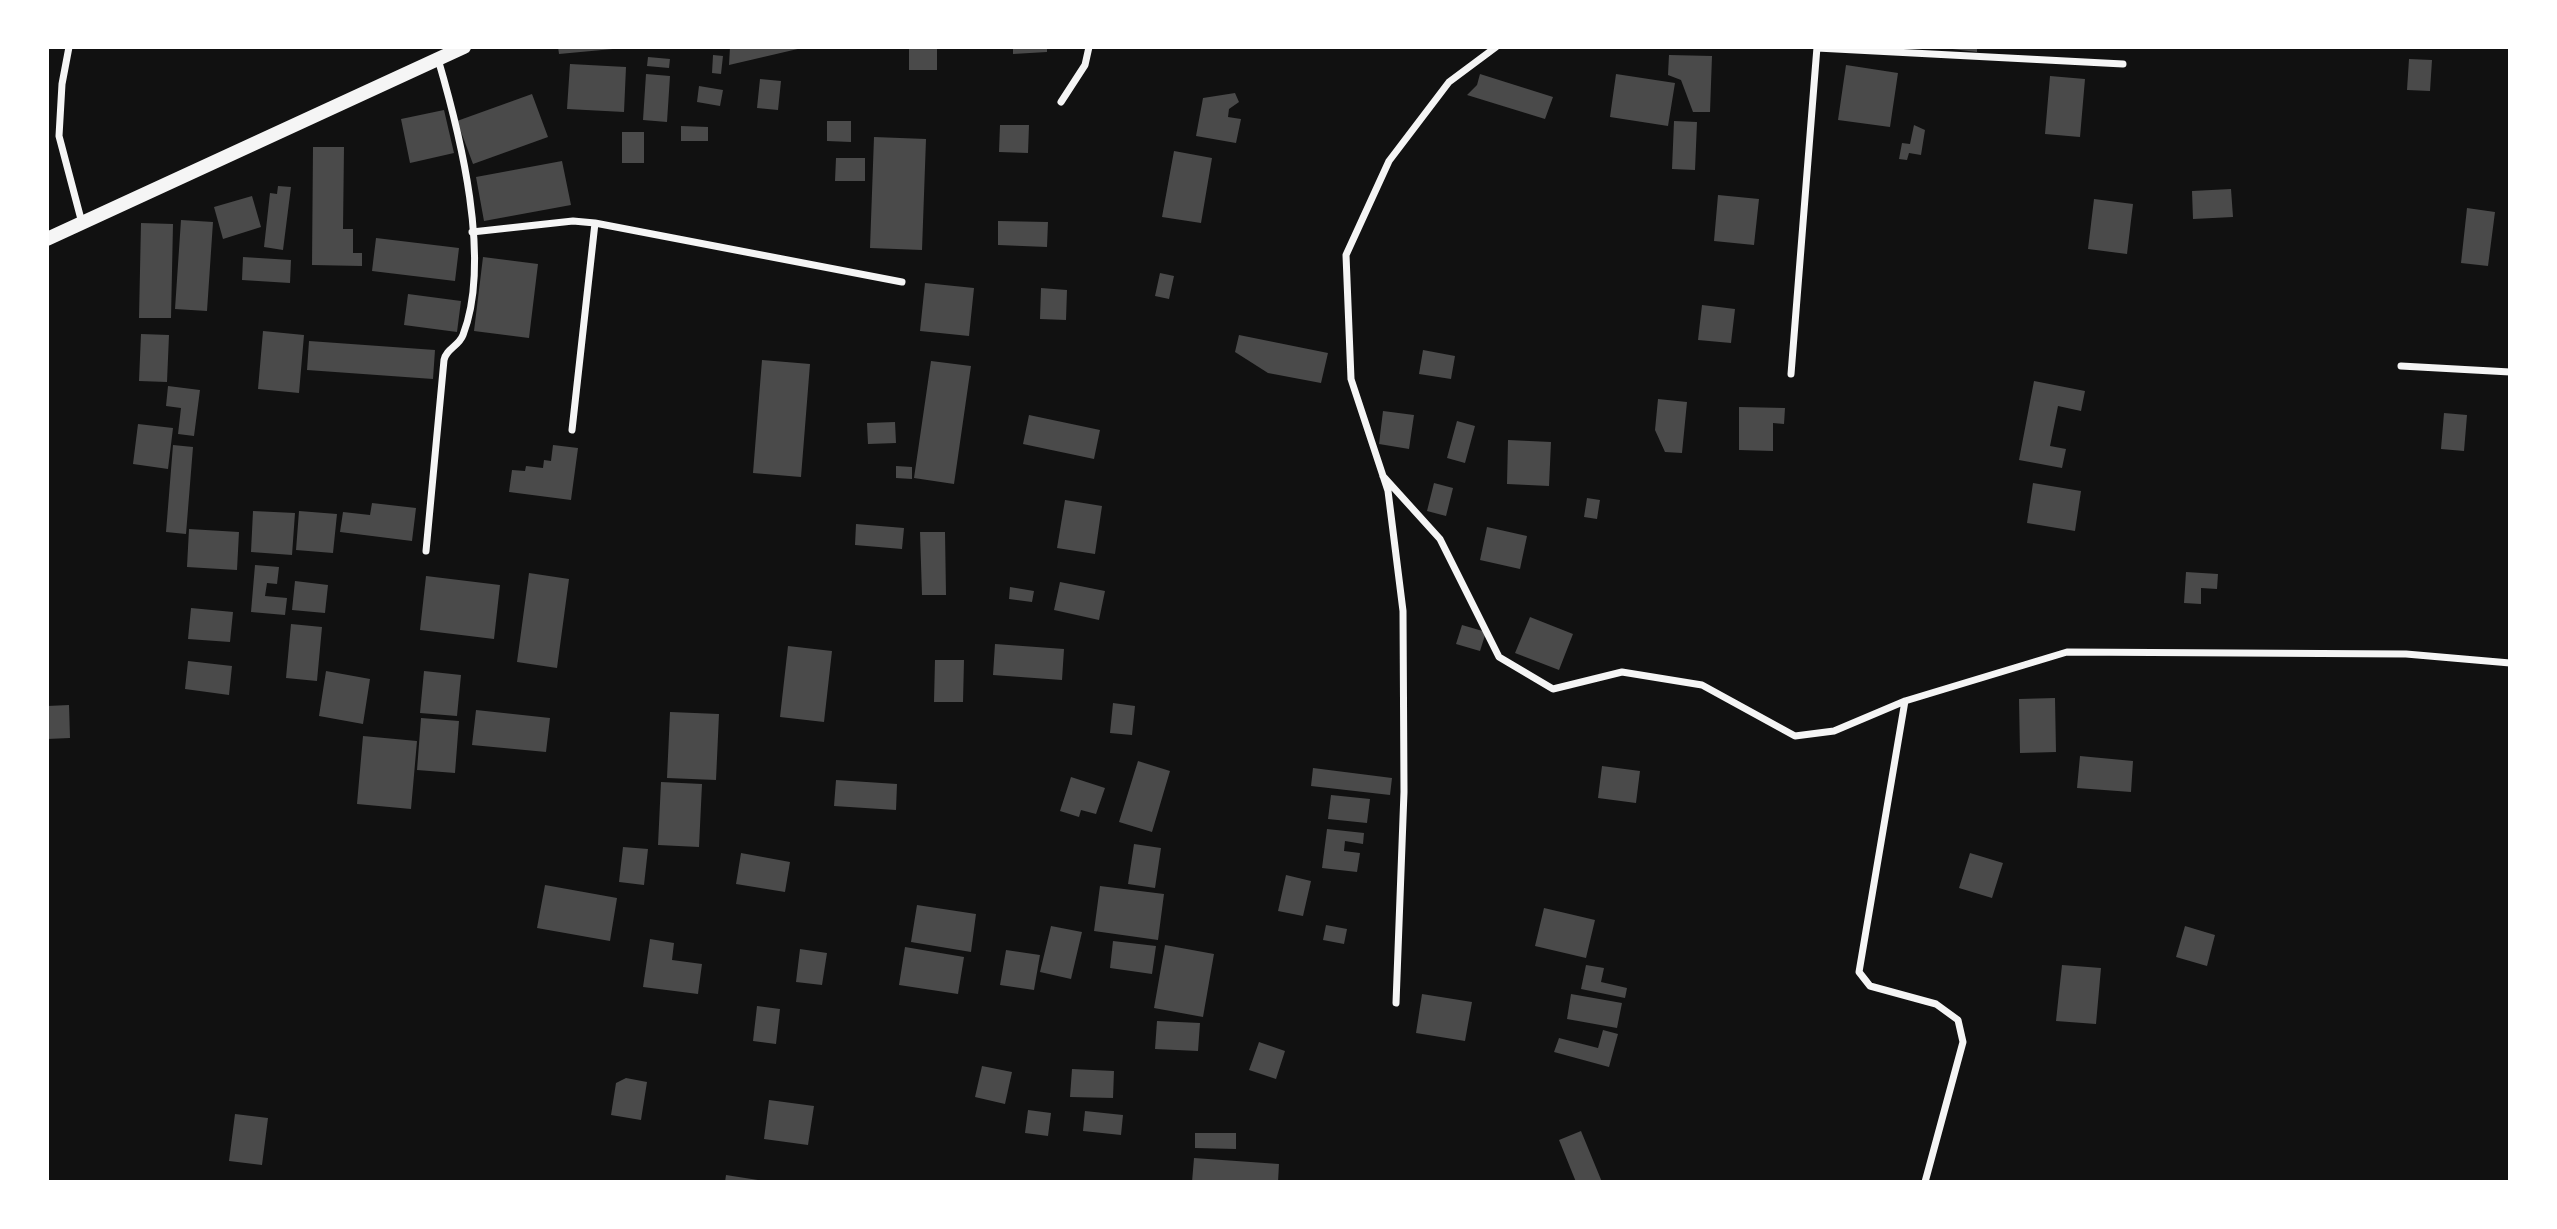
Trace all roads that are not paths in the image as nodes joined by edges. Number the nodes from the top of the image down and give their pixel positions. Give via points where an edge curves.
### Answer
1 (69, 47) edge
2 (464, 47) edge
3 (1089, 47) edge
4 (1496, 47) edge
5 (1817, 47) edge
6 (438, 59) junction
7 (2123, 64) dead end
8 (1061, 102) dead end
9 (82, 223) junction
10 (595, 223) junction
11 (472, 232) junction
12 (47, 239) edge
13 (902, 282) dead end
14 (2401, 366) dead end
15 (2510, 372) edge
16 (1791, 374) dead end
17 (572, 430) dead end
18 (1383, 476) junction
19 (426, 551) dead end
20 (2510, 663) edge
21 (1905, 701) junction
22 (1396, 1003) dead end
23 (1925, 1182) edge

1 - 9 street via 60,136
2 - 6 highway
3 - 8 street via 1085,65
4 - 18 street via 1449,82 1389,161 1346,255 1351,379
5 - 7 street
5 - 16 street
6 - 9 highway
6 - 11 street via 460,134
9 - 12 highway
10 - 11 street via 573,221
10 - 13 street
10 - 17 street
11 - 19 street via 473,283 462,338 444,360
14 - 15 street
18 - 21 street via 1440,539 1499,657 1553,689 1622,672 1702,685 1795,736 1834,731
18 - 22 street via 1403,611 1405,792
20 - 21 street via 2406,654 2067,652
21 - 23 street via 1859,972 1870,986 1936,1004 1958,1020 1962,1042

